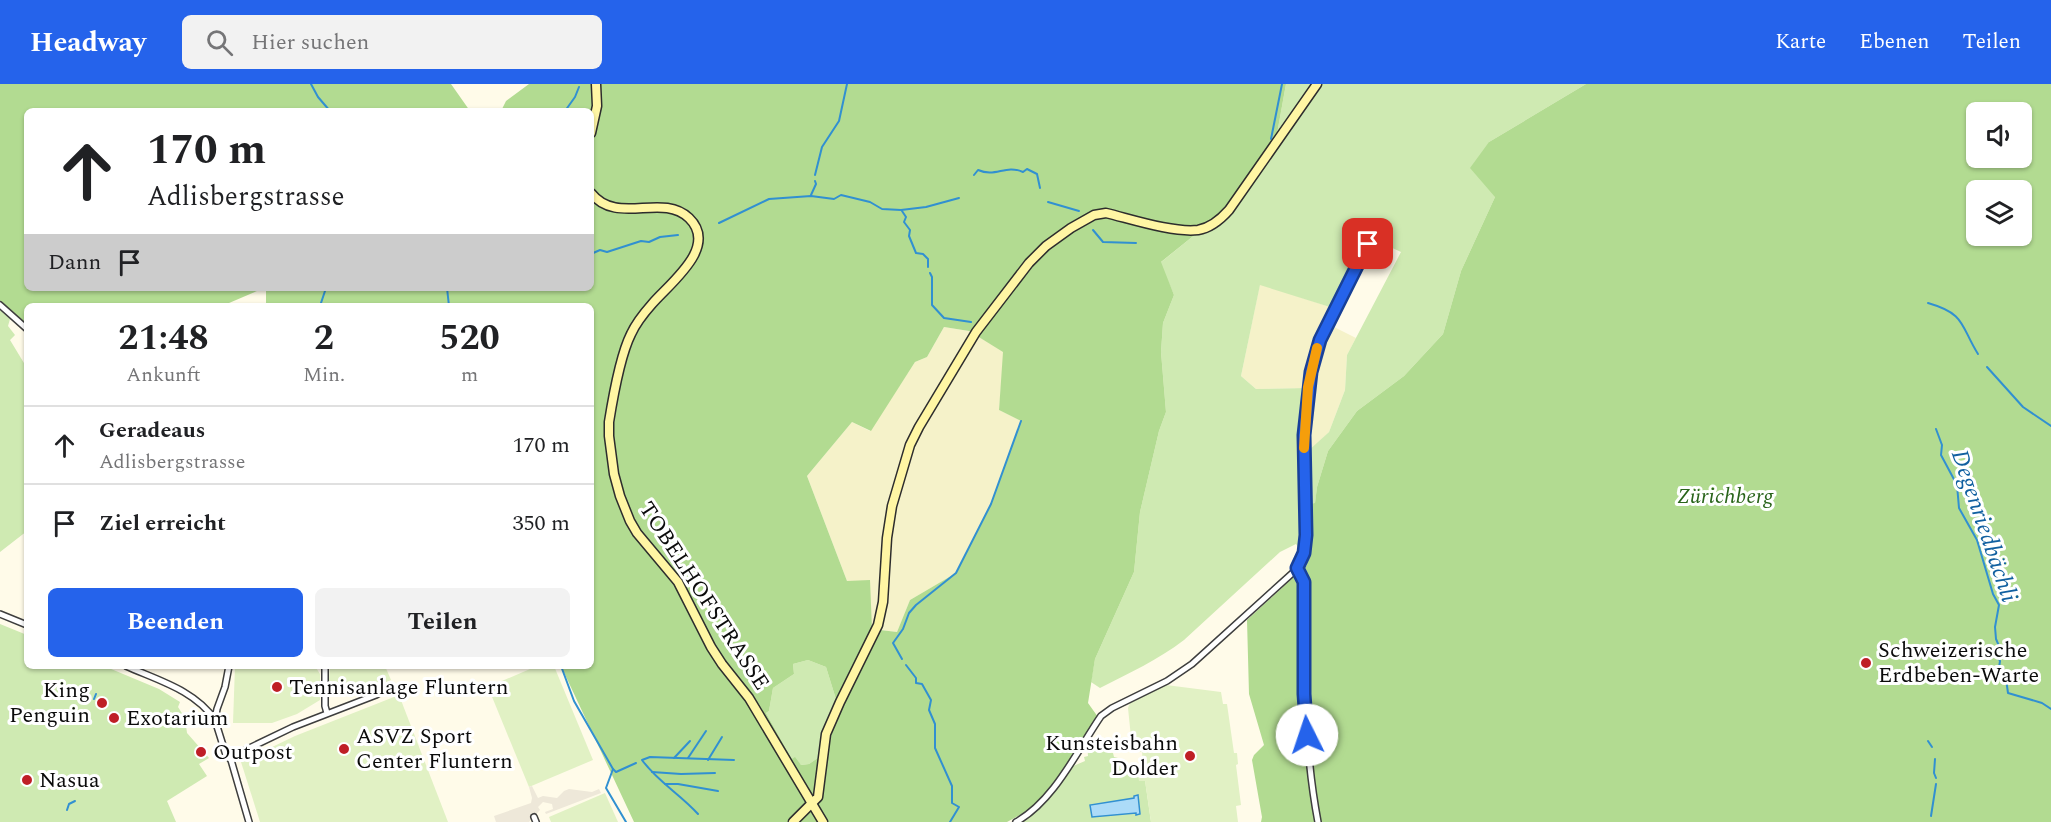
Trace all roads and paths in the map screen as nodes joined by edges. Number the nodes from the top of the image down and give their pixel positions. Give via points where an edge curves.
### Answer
1 (596, 84) edge
2 (1317, 84) edge
3 (594, 120) edge
4 (594, 195) edge
5 (1371, 238) dead end
6 (0, 305) edge
7 (24, 326) edge
8 (1297, 568) junction
9 (0, 614) edge
10 (24, 624) edge
11 (133, 669) edge
12 (228, 669) edge
13 (326, 669) edge
14 (389, 687) dead end
15 (327, 713) junction
16 (215, 720) junction
17 (231, 760) junction
18 (813, 803) junction
19 (249, 822) edge
20 (793, 822) edge
21 (823, 822) edge
22 (1016, 822) edge
23 (1318, 822) edge

1 - 3 street
2 - 18 street via 1229,210 1214,223 1197,230 1179,229 1106,213 1094,215 1037,254 976,332 910,445 892,506 878,625 831,720 823,749 818,797
4 - 18 street, TOBELHOFSTRASSE via 613,207 677,211 689,218 697,231 698,246 688,264 650,305 629,337 609,422 614,474 637,533 678,582 717,656 749,698
5 - 8 street via 1320,340 1311,372 1304,435 1306,535
6 - 7 street
8 - 22 street via 1192,664 1101,716 1054,786
8 - 23 street via 1304,582 1304,694
9 - 10 street
11 - 16 street via 189,695
12 - 16 street
13 - 15 street
14 - 15 street
15 - 17 street
16 - 17 street
17 - 19 street
18 - 20 street
18 - 21 street, TOBELHOFSTRASSE

